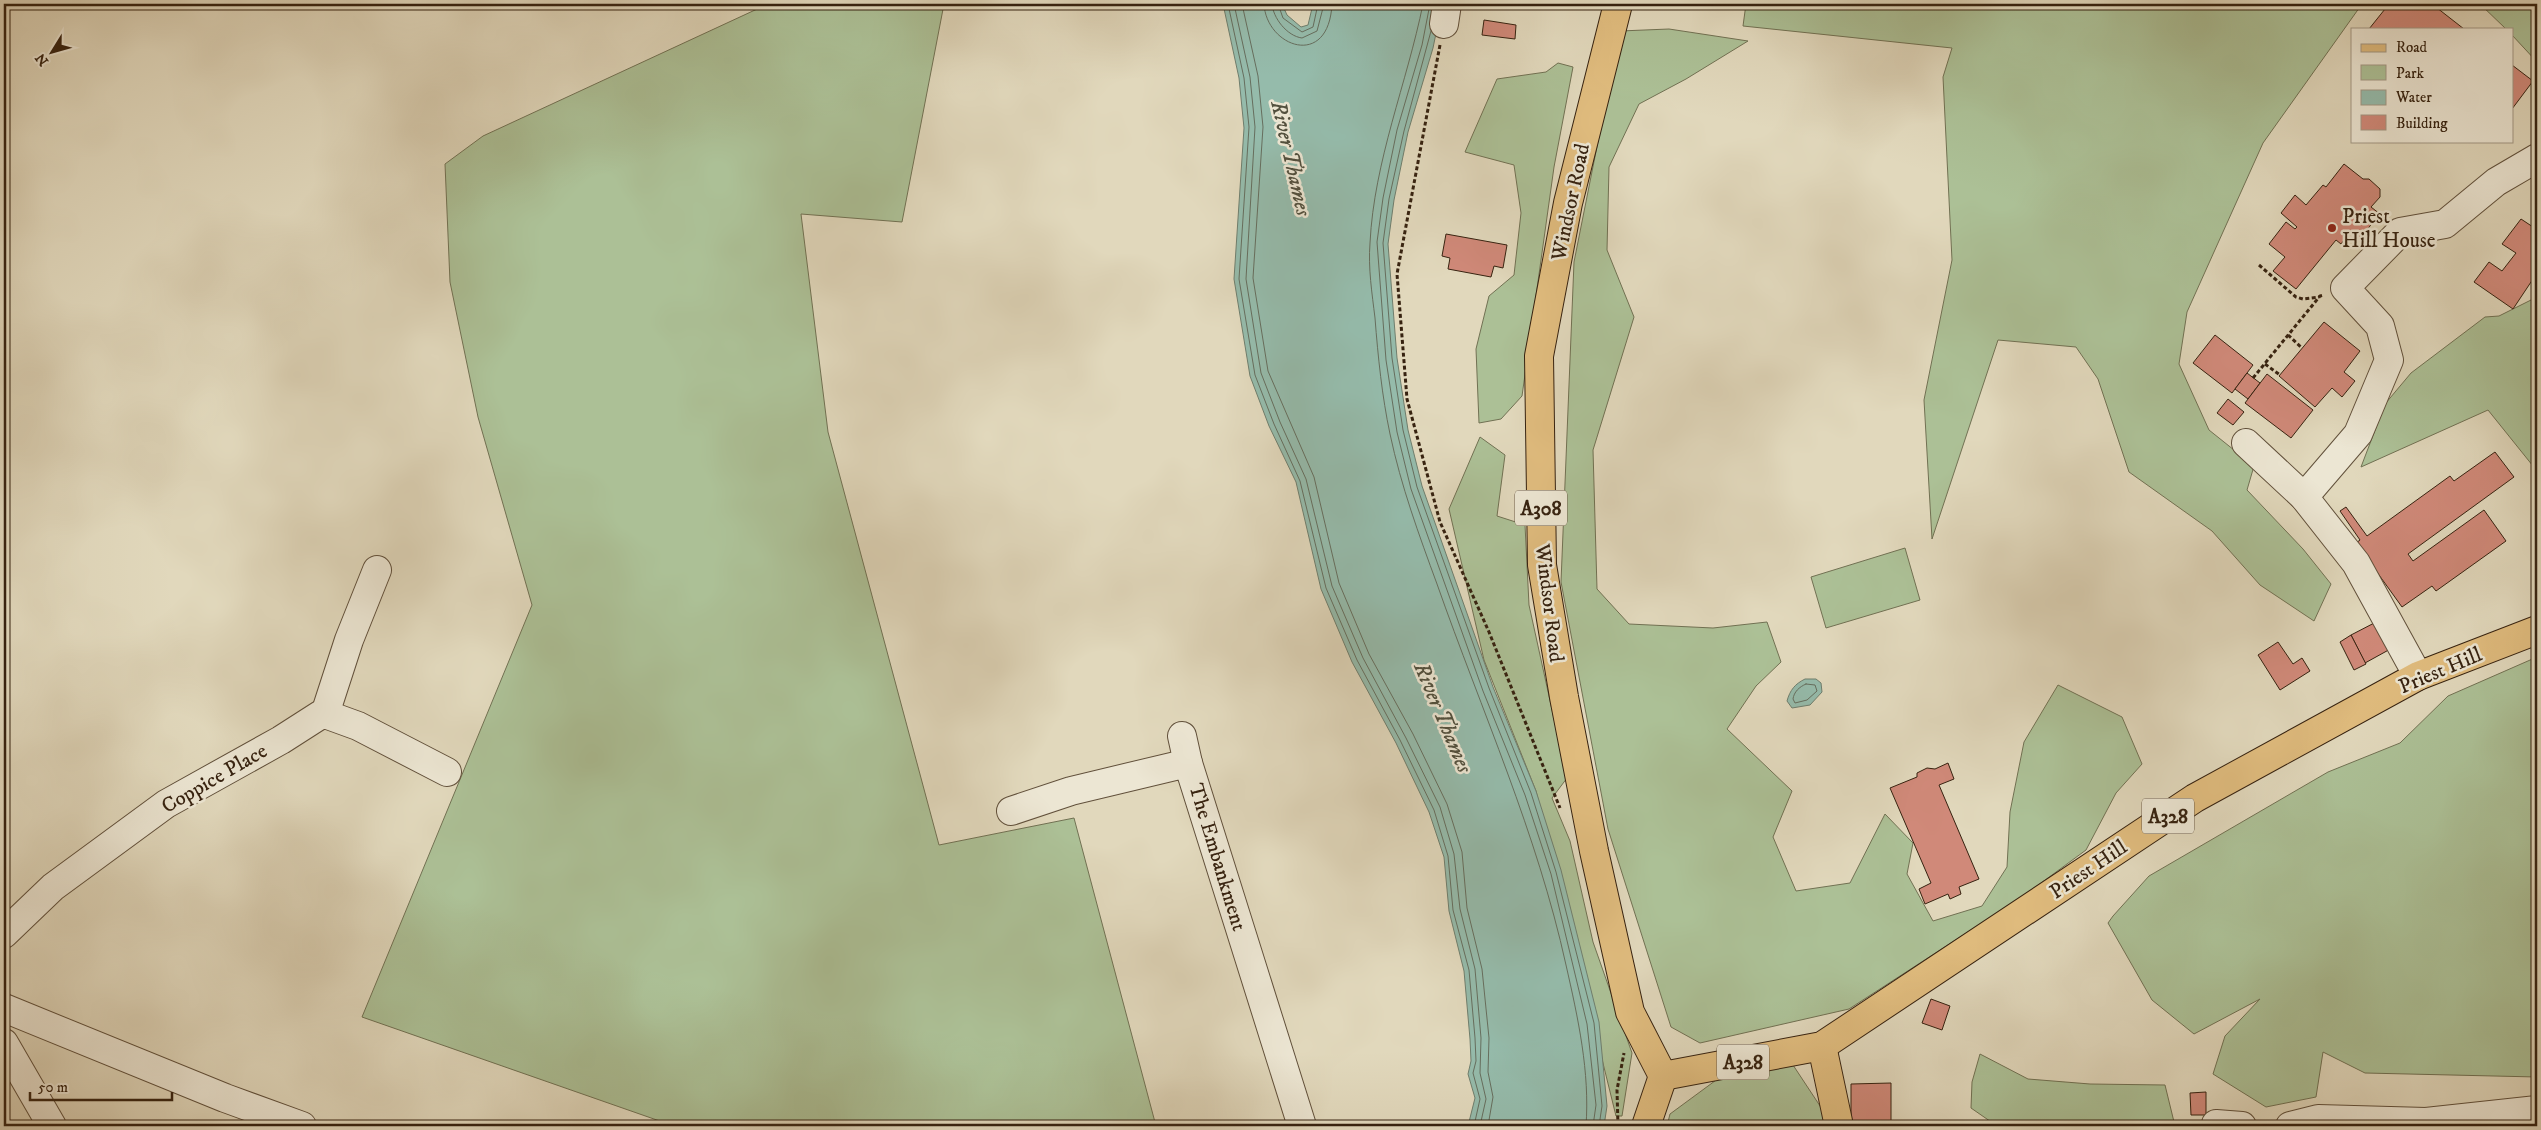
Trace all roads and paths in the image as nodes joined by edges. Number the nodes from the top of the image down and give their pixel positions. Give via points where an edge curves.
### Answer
1 (1618, 4) edge
2 (1445, 14) edge
3 (2537, 158) edge
4 (2259, 266) dead end
5 (2332, 292) junction
6 (2288, 335) junction
7 (2302, 348) dead end
8 (2265, 364) junction
9 (2280, 375) dead end
10 (2253, 378) dead end
11 (2246, 443) dead end
12 (2304, 497) junction
13 (377, 570) dead end
14 (2537, 630) edge
15 (2418, 676) junction
16 (325, 714) junction
17 (1182, 736) dead end
18 (1188, 763) junction
19 (446, 772) dead end
20 (1561, 808) dead end
21 (1012, 811) dead end
22 (4, 934) edge
23 (4, 1008) edge
24 (4, 1043) edge
25 (1822, 1046) junction
26 (1625, 1048) dead end
27 (1663, 1076) junction
28 (2524, 1116) edge
29 (2427, 1124) edge
30 (52, 1126) edge
31 (302, 1126) edge
32 (1302, 1126) edge
33 (1618, 1126) edge
34 (1646, 1126) edge
35 (1839, 1126) edge
36 (2290, 1126) edge

1 - 27 main road, Windsor Road / A308 via 1568,203 1539,356 1542,565 1582,793 1630,1012
2 - 20 path via 1397,274 1407,399 1440,522
3 - 5 street via 2496,182 2445,224 2400,232
4 - 5 path via 2296,297 2303,299
5 - 6 path
5 - 12 street via 2380,326 2389,360 2358,434
6 - 7 path
6 - 8 path
8 - 9 path
8 - 10 path
11 - 12 street
12 - 15 street via 2356,563
13 - 16 street via 349,640
14 - 15 main road, Priest Hill / A328
15 - 25 main road, Priest Hill / A328 via 2195,798
16 - 19 street via 358,726
16 - 22 street, Coppice Place via 166,804 52,887
17 - 18 street
18 - 21 street, The Embankment via 1071,791
18 - 32 street, The Embankment
23 - 31 street
24 - 30 street
25 - 27 main road, Priest Hill / A328
25 - 35 main road
26 - 33 path via 1617,1090
27 - 34 main road
28 - 29 street
29 - 36 street via 2318,1119

